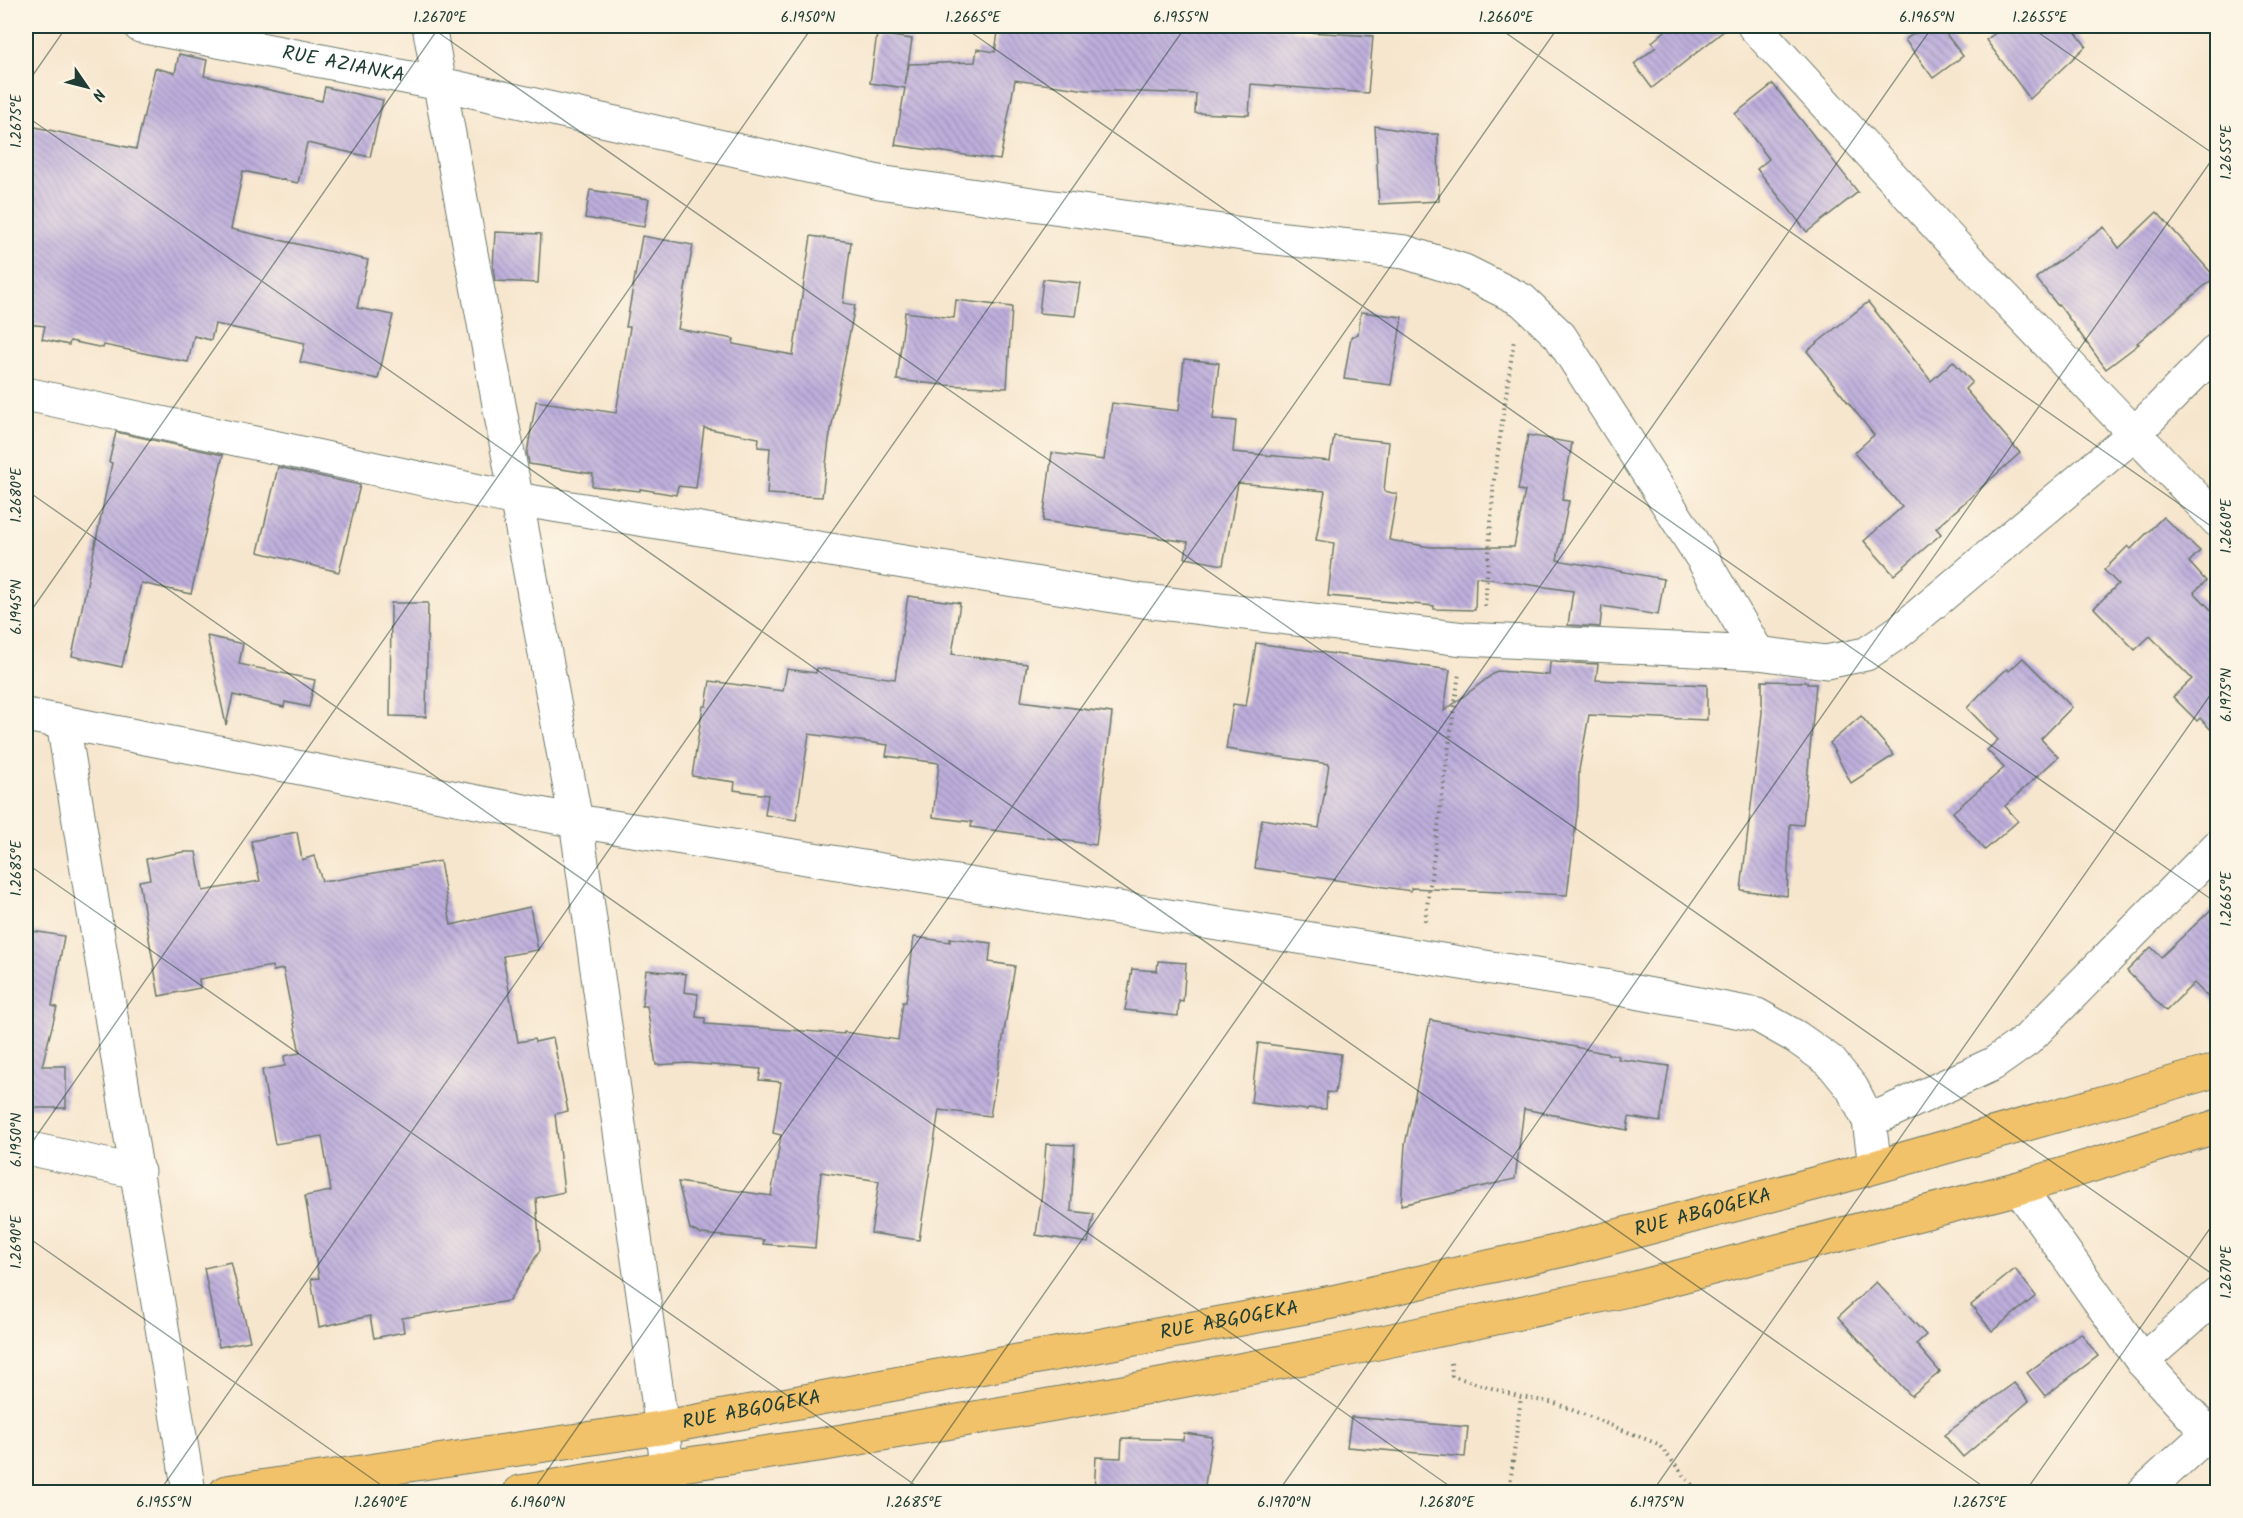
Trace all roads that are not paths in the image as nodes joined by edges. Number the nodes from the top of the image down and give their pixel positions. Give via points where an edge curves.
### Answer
1 (140, 26) edge
2 (429, 26) edge
3 (1754, 26) edge
4 (441, 84) junction
5 (2217, 349) edge
6 (26, 394) edge
7 (2133, 435) junction
8 (516, 499) junction
9 (2217, 521) edge
10 (1758, 653) junction
11 (26, 715) edge
12 (63, 723) junction
13 (576, 821) junction
14 (2217, 846) edge
15 (2217, 1070) edge
16 (1869, 1121) junction
17 (2217, 1126) edge
18 (26, 1148) edge
19 (1875, 1166) junction
20 (138, 1172) junction
21 (2019, 1188) junction
22 (2217, 1294) edge
23 (2142, 1361) junction
24 (660, 1428) junction
25 (670, 1480) edge
26 (189, 1492) edge
27 (226, 1492) edge
28 (520, 1492) edge
29 (2144, 1492) edge

1 - 4 street, RUE AZIANKA
2 - 4 street
3 - 7 street
4 - 8 street
4 - 10 street, RUE AZIANKA via 879,182 1257,236 1405,252 1464,271 1522,300 1560,336 1701,556
5 - 7 street
6 - 8 street
7 - 9 street
7 - 10 street via 1900,631 1866,654 1826,662
8 - 10 street via 1144,601 1473,640
8 - 13 street
11 - 12 street
12 - 13 street
12 - 20 street
13 - 16 street via 1604,986 1757,1015 1830,1061 1852,1089
13 - 24 street
14 - 16 street via 2027,1040 1993,1064
15 - 19 main road, RUE ABGOGEKA
16 - 19 street
17 - 21 main road, RUE ABGOGEKA
18 - 20 street
19 - 24 main road, RUE ABGOGEKA via 1568,1248 1332,1302
20 - 26 street
21 - 23 street
21 - 25 main road, RUE ABGOGEKA via 1628,1290 1335,1352 825,1444
22 - 23 street
23 - 29 street via 2205,1433
24 - 25 street
24 - 27 main road, RUE ABGOGEKA
25 - 28 main road, RUE ABGOGEKA

